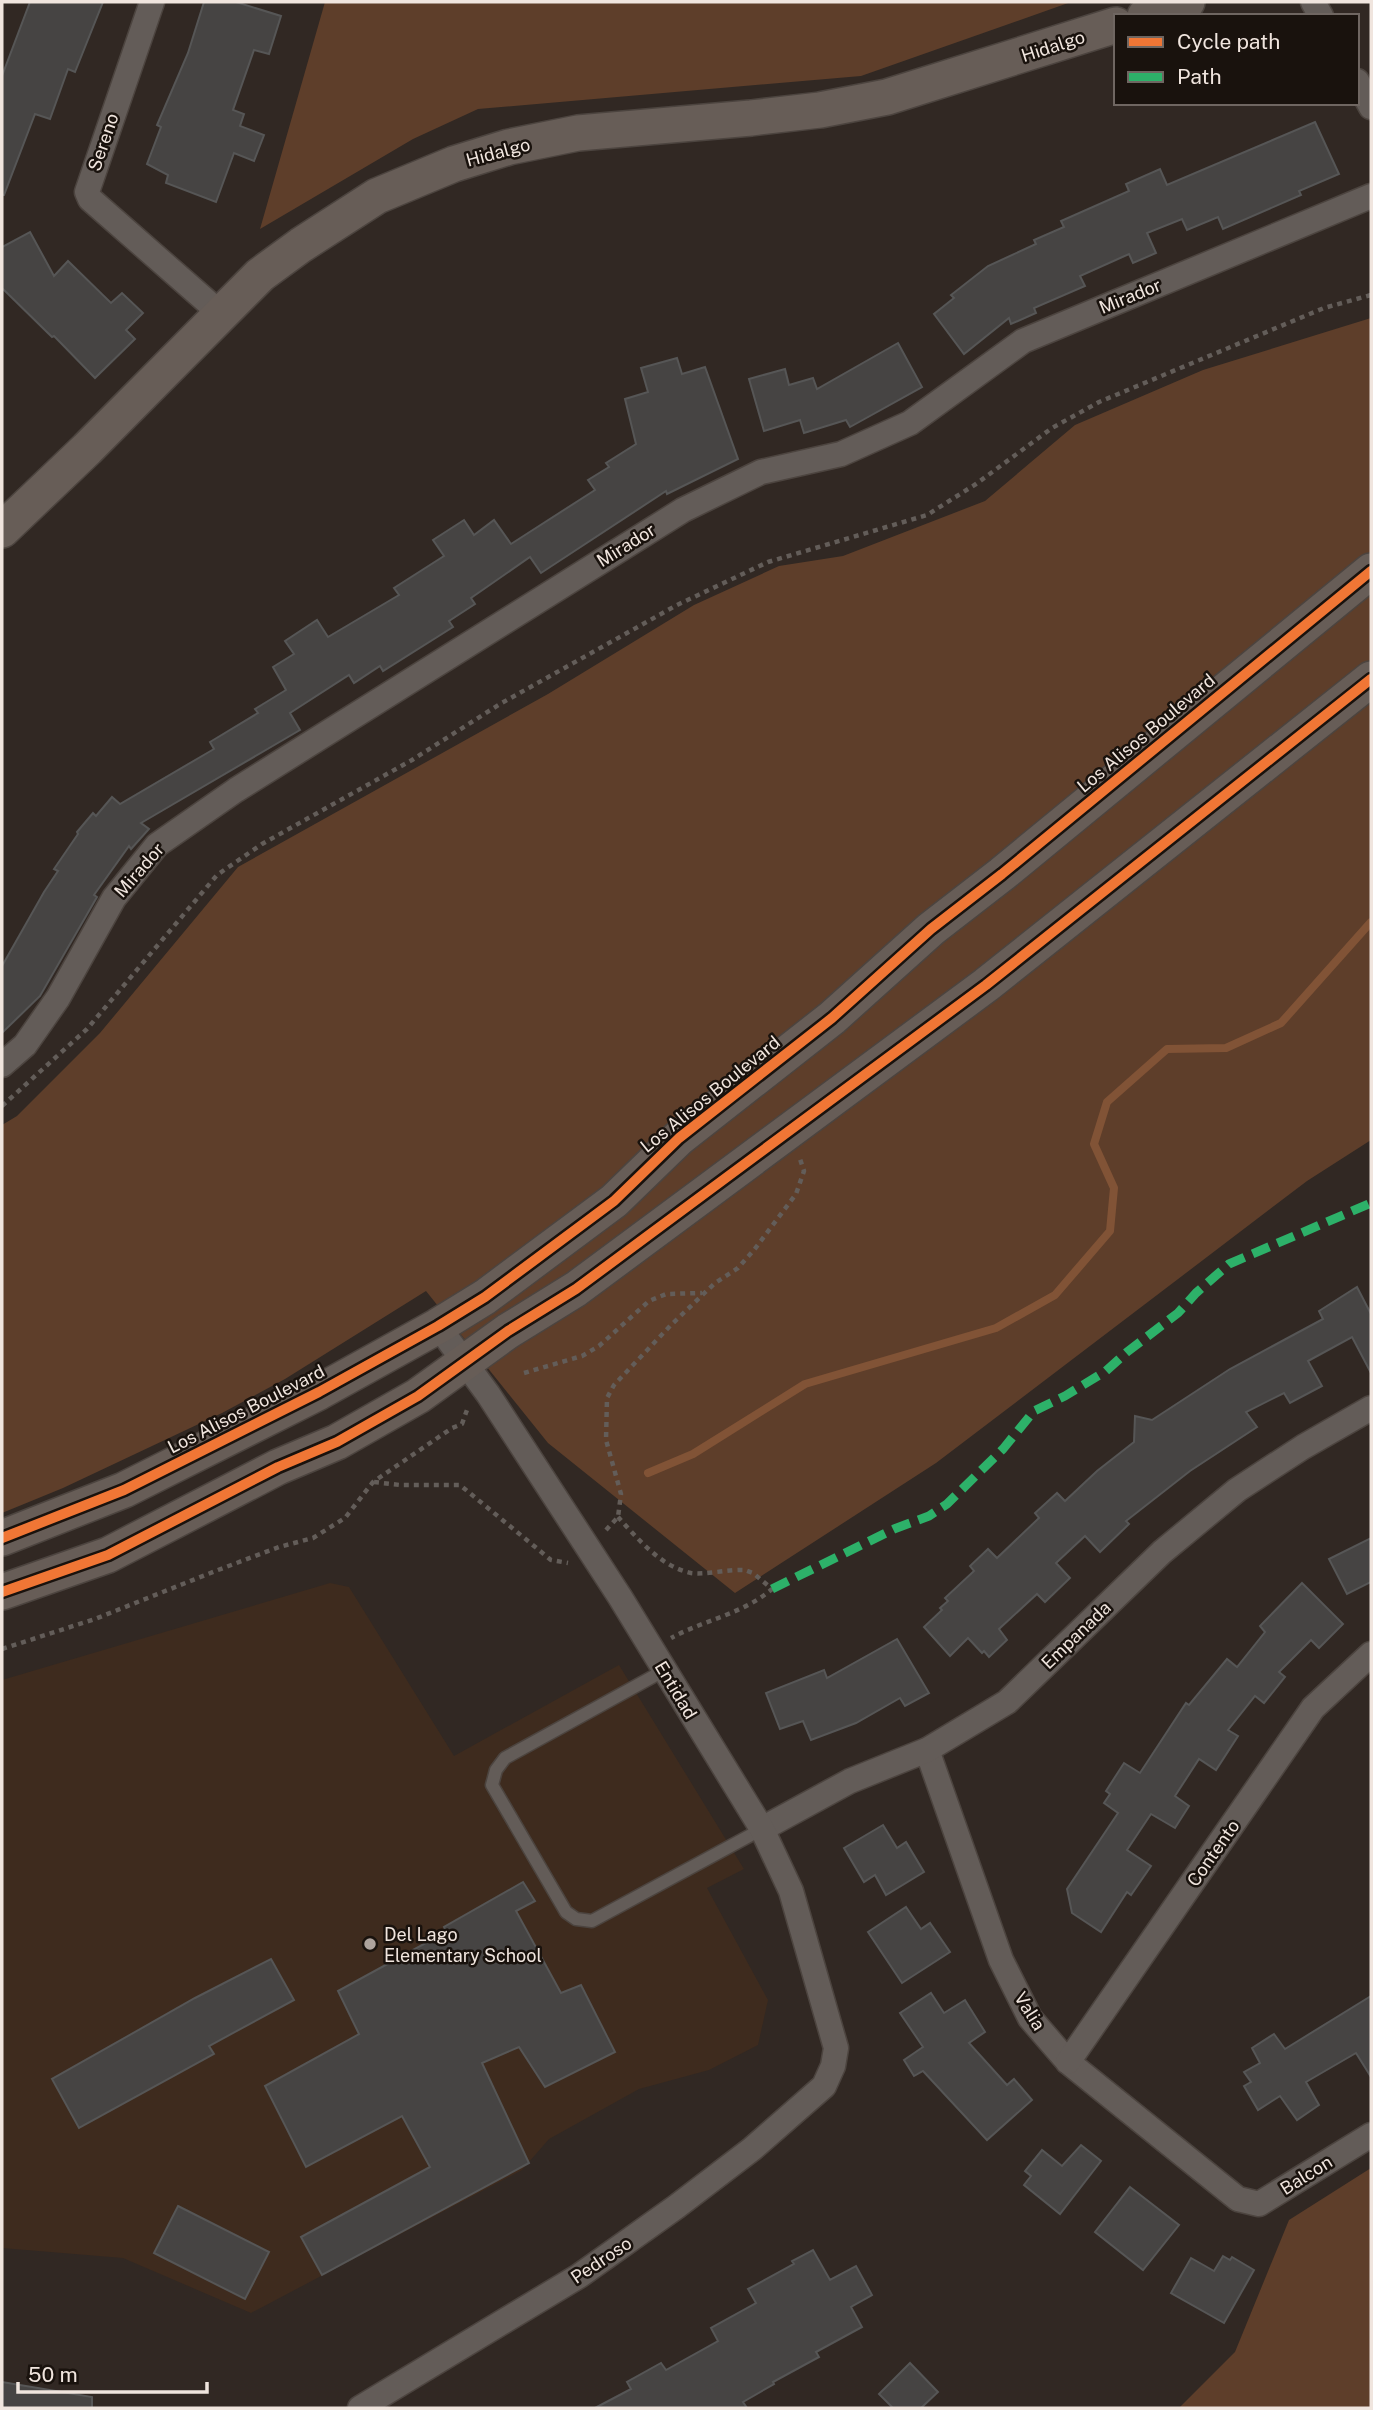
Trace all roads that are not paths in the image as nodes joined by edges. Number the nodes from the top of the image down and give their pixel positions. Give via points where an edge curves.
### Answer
1 (152, 2) edge
2 (1187, 2) edge
3 (1151, 14) edge
4 (1114, 26) edge
5 (1359, 86) edge
6 (1371, 107) edge
7 (1371, 195) edge
8 (220, 313) junction
9 (2, 530) edge
10 (1371, 571) edge
11 (1371, 679) edge
12 (2, 1065) edge
13 (438, 1326) junction
14 (465, 1364) junction
15 (1371, 1408) edge
16 (2, 1538) edge
17 (2, 1592) edge
18 (1371, 1654) edge
19 (664, 1670) junction
20 (927, 1750) junction
21 (762, 1829) junction
22 (1068, 2062) junction
23 (824, 2085) joint
24 (1371, 2135) edge
25 (1238, 2199) joint
26 (360, 2408) edge

1 - 8 street, Sereno via 87,192
2 - 3 main road
4 - 8 main road, Hidalgo via 887,97 820,110 578,133 465,160 377,196 260,275
5 - 6 street
7 - 12 street, Mirador via 1023,341 910,424 841,454 761,472 683,510 236,790 157,845 114,898 25,1045
8 - 9 main road, Hidalgo
10 - 13 main road, Los Alisos Boulevard via 931,929 832,1018 679,1138 614,1201 485,1297
11 - 14 main road via 986,985 576,1289
13 - 14 street, Entidad
13 - 16 main road, Los Alisos Boulevard via 124,1490
14 - 17 main road via 337,1442 278,1467 108,1555
14 - 19 street, Entidad
15 - 20 street, Empanada via 1237,1490 1162,1552 1007,1702
18 - 22 street, Contento via 1313,1708
19 - 21 street, Entidad
19 - 21 lane via 505,1758 496,1770 492,1785 566,1912 592,1921
20 - 21 street, Empanada via 850,1781
20 - 22 street, Valia via 1001,1960 1030,2018
21 - 23 street, Entidad via 791,1891 836,2048
22 - 25 street, Valia
23 - 26 street, Pedroso via 752,2149 628,2243
24 - 25 street, Balcon via 1259,2204

